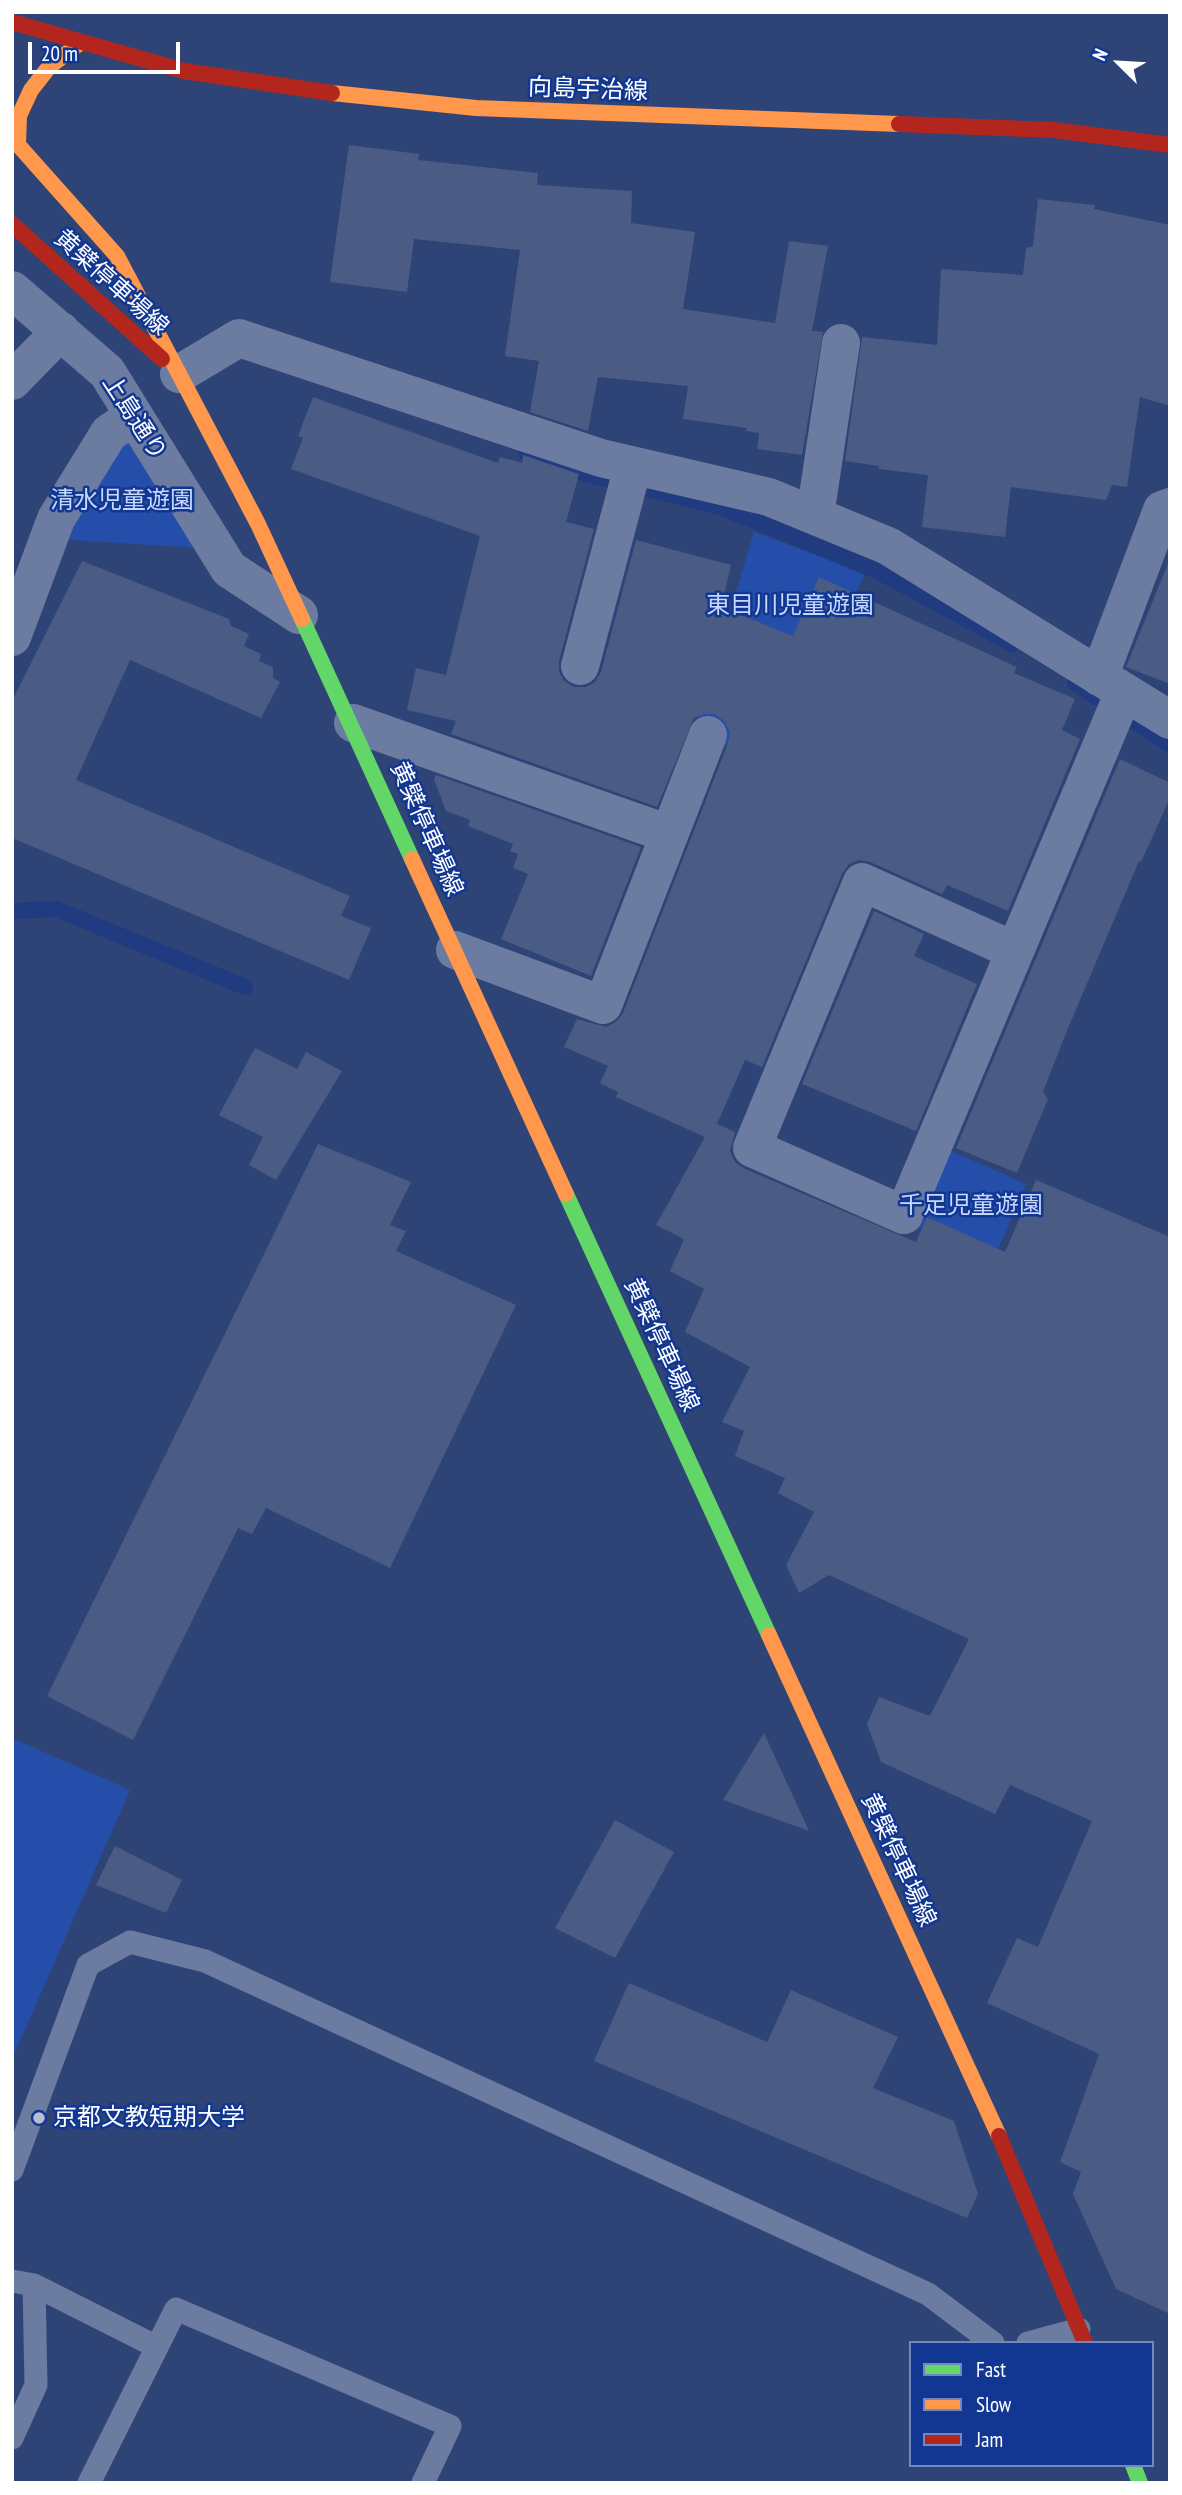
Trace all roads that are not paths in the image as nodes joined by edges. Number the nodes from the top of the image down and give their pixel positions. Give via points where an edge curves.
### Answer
1 (12, 22) edge
2 (80, 43) junction
3 (15, 141) edge
4 (1170, 145) edge
5 (12, 224) edge
6 (12, 290) edge
7 (61, 331) junction
8 (841, 343) dead end
9 (179, 374) junction
10 (12, 381) edge
11 (134, 416) junction
12 (633, 468) junction
13 (1170, 507) edge
14 (814, 516) junction
15 (299, 615) junction
16 (12, 637) edge
17 (580, 666) dead end
18 (1115, 688) junction
19 (1170, 720) edge
20 (353, 723) junction
21 (708, 734) dead end
22 (669, 834) junction
23 (455, 950) junction
24 (1015, 951) junction
25 (12, 2170) edge
26 (23, 2283) edge
27 (1082, 2336) edge
28 (990, 2341) edge
29 (1043, 2341) edge
30 (157, 2347) junction
31 (12, 2438) edge
32 (89, 2483) edge
33 (423, 2483) edge

1 - 2 main road, 向島宇治線
2 - 3 main road via 49,67 31,90 19,116
2 - 4 main road, 向島宇治線 via 184,71 328,93 476,108 1054,130
3 - 9 main road, 黄檗停車場線 via 117,256
5 - 9 main road, 黄檗停車場線
6 - 7 street, 上島通り
7 - 10 street
7 - 11 street, 上島通り via 107,372
8 - 14 street
9 - 12 street via 239,338
9 - 15 main road, 黄檗停車場線 via 258,524
11 - 15 street, 上島通り via 229,569
11 - 16 street via 109,433 56,519
12 - 14 street via 769,497
12 - 17 street
13 - 18 street via 1162,510
14 - 18 street via 888,546
15 - 20 main road, 黄檗停車場線
18 - 19 street
18 - 24 street via 1103,742
20 - 22 street
20 - 23 main road, 黄檗停車場線
21 - 22 street
22 - 23 street via 603,1005
23 - 27 main road, 黄檗停車場線 via 993,2122
24 - 24 street via 904,1215 752,1147 862,882
25 - 28 lane via 88,1965 130,1942 205,1961 916,2288
26 - 30 lane
26 - 31 lane via 36,2385
27 - 29 lane
30 - 32 lane
30 - 33 lane via 176,2309 450,2426

